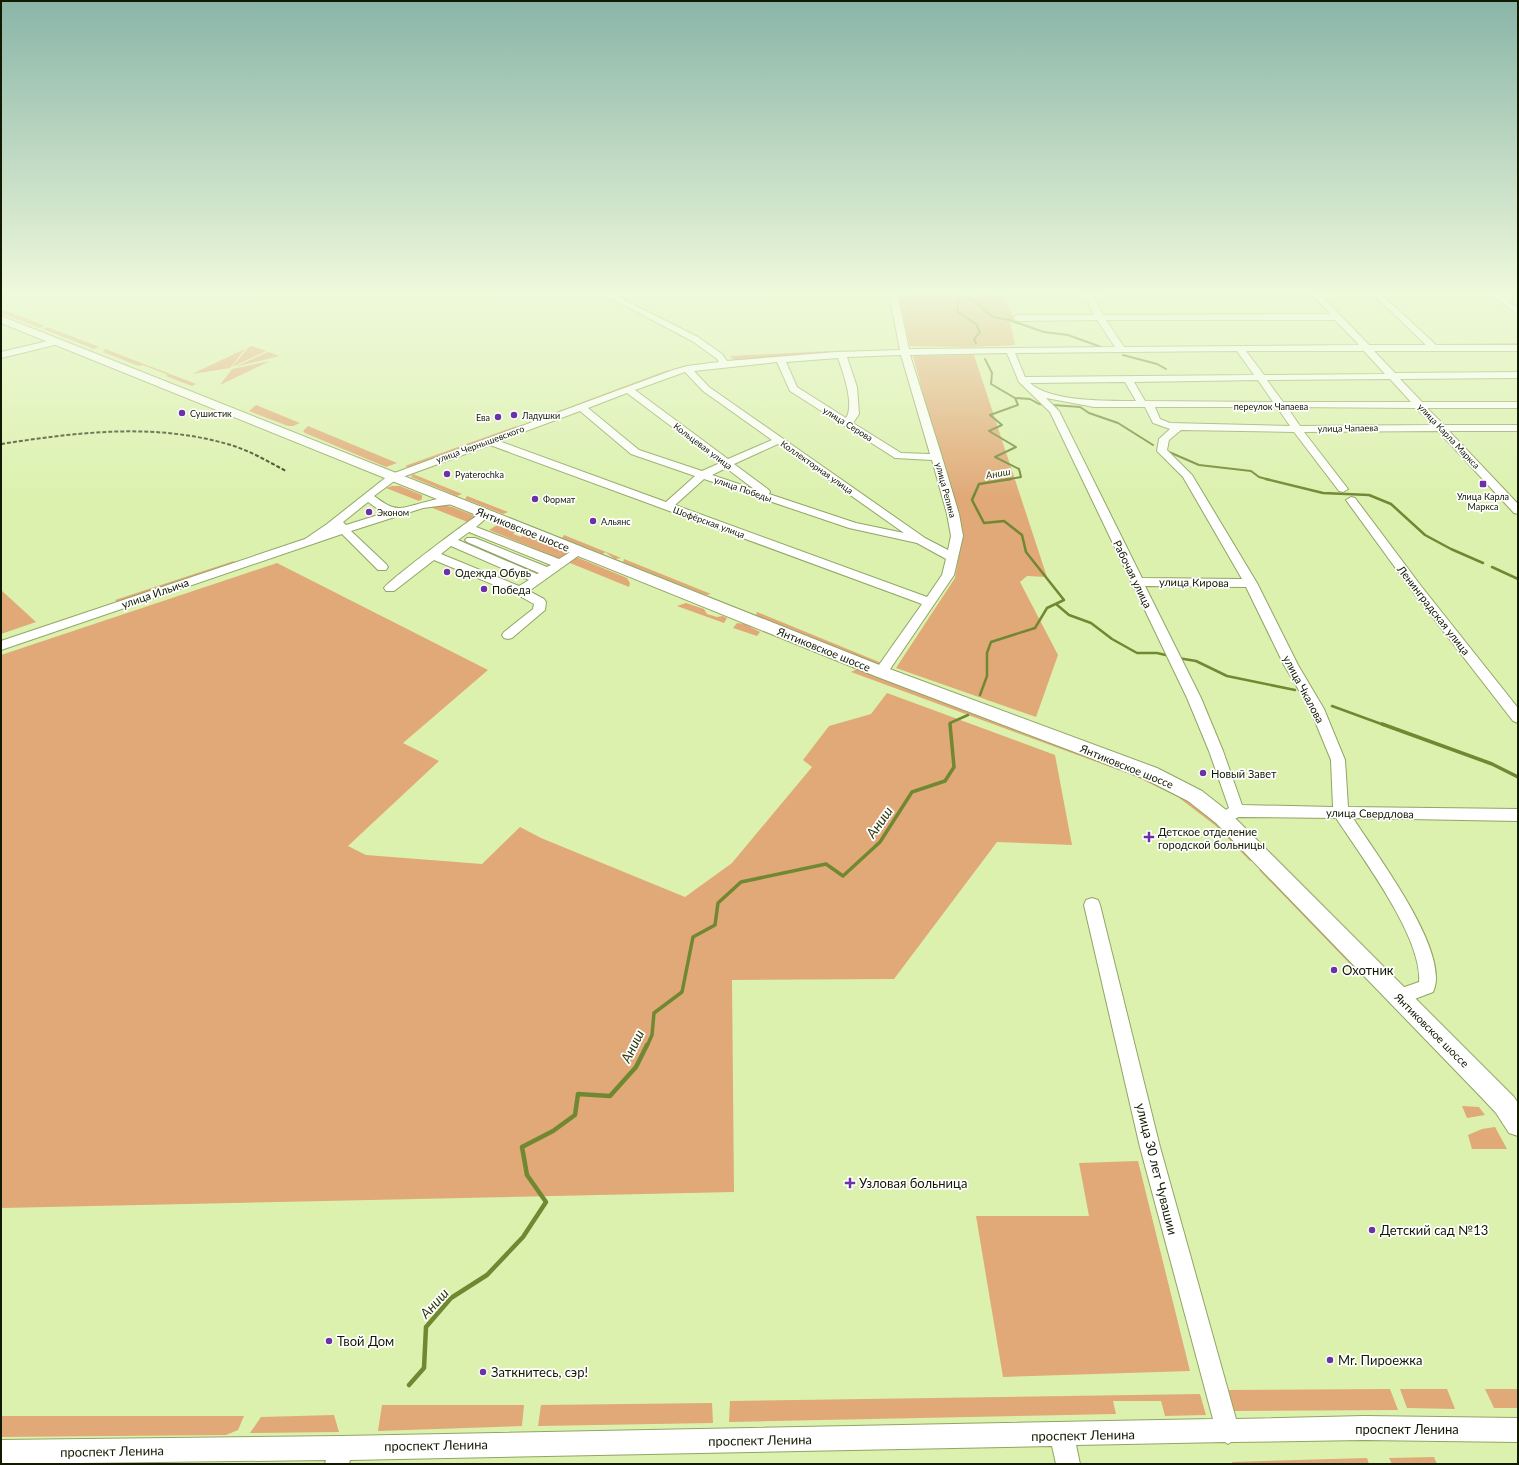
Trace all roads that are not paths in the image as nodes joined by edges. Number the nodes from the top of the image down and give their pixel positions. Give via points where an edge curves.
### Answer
1 (103, 360) edge
2 (722, 360) edge
3 (765, 360) edge
4 (781, 360) edge
5 (844, 360) edge
6 (908, 360) edge
7 (1015, 360) edge
8 (1249, 360) edge
9 (1379, 360) edge
10 (725, 364) junction
11 (687, 369) junction
12 (1518, 375) edge
13 (1393, 376) junction
14 (1261, 378) junction
15 (1128, 379) junction
16 (1025, 383) junction
17 (629, 390) junction
18 (1145, 404) junction
19 (1281, 406) junction
20 (1421, 406) junction
21 (1518, 406) edge
22 (581, 407) junction
23 (848, 424) junction
24 (1179, 427) junction
25 (1441, 427) junction
26 (1518, 428) edge
27 (1297, 429) junction
28 (779, 440) junction
29 (489, 441) junction
30 (937, 457) junction
31 (727, 464) junction
32 (702, 476) junction
33 (393, 477) junction
34 (1343, 489) dead end
35 (432, 493) junction
36 (368, 496) junction
37 (1351, 500) dead end
38 (454, 501) junction
39 (776, 501) junction
40 (422, 505) junction
41 (668, 506) junction
42 (1518, 511) edge
43 (399, 512) junction
44 (485, 514) junction
45 (341, 526) junction
46 (921, 540) junction
47 (578, 551) junction
48 (496, 557) junction
49 (951, 557) junction
50 (382, 567) dead end
51 (1137, 582) junction
52 (1251, 583) junction
53 (390, 588) dead end
54 (929, 602) junction
55 (508, 635) dead end
56 (1, 646) edge
57 (881, 672) junction
58 (1518, 718) edge
59 (1342, 813) junction
60 (1230, 814) junction
61 (1518, 815) edge
62 (1092, 905) dead end
63 (1399, 997) junction
64 (1518, 1124) edge
65 (1518, 1430) edge
66 (1228, 1432) junction
67 (1062, 1435) junction
68 (1, 1452) edge
69 (339, 1456) edge
70 (1068, 1464) edge

1 - 33 main road, Янтиковское шоссе
2 - 10 street
3 - 10 street, улица Чернышевского
4 - 23 street, улица Серова via 794,389
5 - 23 street via 852,387 854,414
6 - 30 street, улица Репина
7 - 16 street, Рабочая улица
8 - 14 street
9 - 13 street, улица Карла Маркса
10 - 11 street, улица Чернышевского
11 - 17 street, улица Чернышевского
11 - 28 street, Коллекторная улица via 706,388
12 - 13 street
13 - 14 street
13 - 20 street, улица Карла Маркса
14 - 15 street
14 - 19 street
15 - 16 street
15 - 18 street
16 - 18 street, переулок Чапаева via 1045,395 1094,404
16 - 51 street, Рабочая улица via 1054,411
17 - 22 street, улица Чернышевского
17 - 31 street, Кольцевая улица
18 - 19 street, переулок Чапаева
18 - 24 street, улица Чапаева via 1156,421
19 - 20 street, переулок Чапаева
19 - 27 street
20 - 21 street, переулок Чапаева
20 - 25 street, улица Карла Маркса
22 - 29 street, улица Чернышевского
22 - 32 street, улица Победы via 635,452
23 - 30 street, улица Серова via 899,456
24 - 27 street, улица Чапаева
24 - 52 street, улица Чкалова via 1164,439 1162,451 1187,475
25 - 26 street, улица Чапаева
25 - 27 street, улица Чапаева
25 - 42 street, улица Карла Маркса
27 - 34 street
28 - 31 street
28 - 46 street, Коллекторная улица
29 - 33 street, улица Чернышевского
29 - 41 street, Шофёрская улица
30 - 49 street, улица Репина via 957,536
31 - 32 street
31 - 39 street, Кольцевая улица
32 - 39 street, улица Победы
32 - 41 street
33 - 35 main road, Янтиковское шоссе
33 - 36 street, улица Ильича
35 - 38 main road, Янтиковское шоссе
35 - 40 street
36 - 43 street via 382,507
36 - 45 street, улица Ильича
37 - 58 street, Ленинградская улица
38 - 40 street, улица Ильича
38 - 44 main road, Янтиковское шоссе
39 - 46 street, улица Победы via 853,526
40 - 43 street, улица Ильича
41 - 54 street, Шофёрская улица
43 - 45 street, улица Ильича
44 - 47 main road, Янтиковское шоссе
44 - 48 street
45 - 50 street
45 - 56 street, улица Ильича via 309,541
46 - 49 street, Коллекторная улица
47 - 48 street
47 - 57 main road, Янтиковское шоссе
48 - 53 street
48 - 55 street via 540,602 539,610
49 - 54 street, улица Репина via 948,575
51 - 52 street, улица Кирова
51 - 60 street, Рабочая улица via 1194,698 1216,751
52 - 59 street, улица Чкалова via 1291,665 1317,709 1338,760
54 - 57 street, улица Репина
57 - 60 main road, Янтиковское шоссе via 1150,773
59 - 60 street, улица Свердлова
59 - 61 street, улица Свердлова
59 - 63 street, улица Чкалова via 1401,905 1425,958 1427,987
60 - 63 main road, Янтиковское шоссе
62 - 66 street, улица 30 лет Чувашии via 1150,1147
63 - 64 main road, Янтиковское шоссе via 1491,1090
65 - 66 street, проспект Ленина via 1364,1428
66 - 67 street, проспект Ленина
67 - 69 street, проспект Ленина
67 - 70 street
68 - 69 street, проспект Ленина

